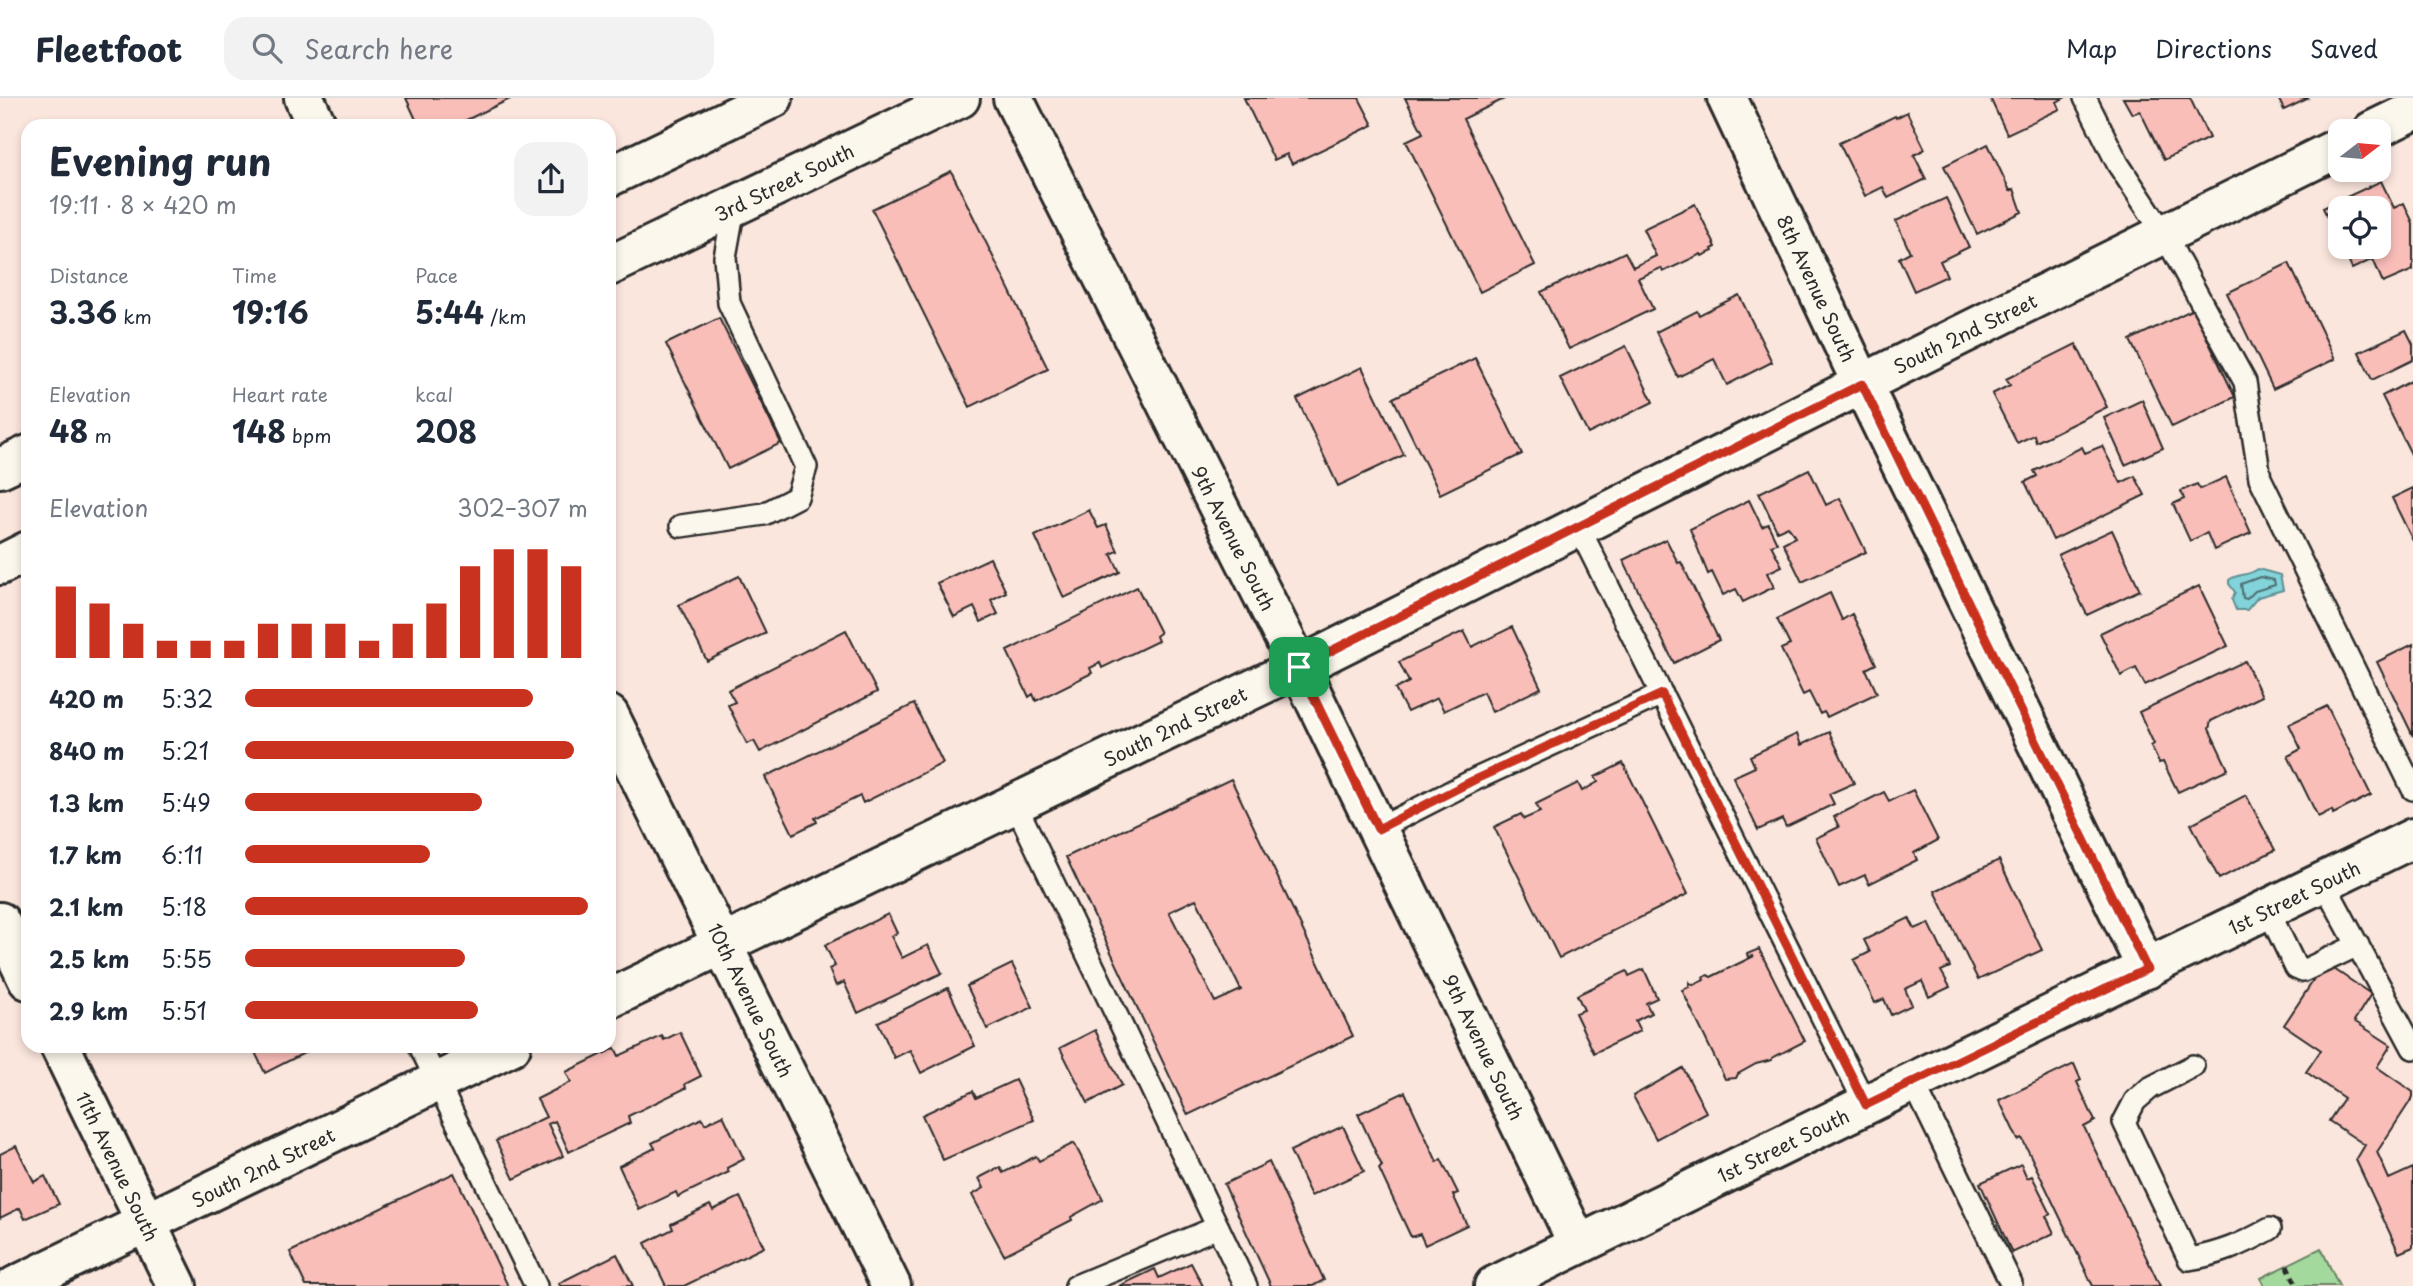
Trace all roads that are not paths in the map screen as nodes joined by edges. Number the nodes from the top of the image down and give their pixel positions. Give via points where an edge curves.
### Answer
1 (304, 98) edge
2 (773, 98) edge
3 (960, 98) edge
4 (1013, 98) edge
5 (1727, 98) edge
6 (2085, 98) edge
7 (2413, 111) edge
8 (314, 119) edge
9 (2391, 122) edge
10 (2328, 153) edge
11 (616, 174) edge
12 (734, 206) junction
13 (2164, 234) junction
14 (616, 263) edge
15 (1862, 384) junction
16 (21, 458) edge
17 (0, 468) edge
18 (681, 526) dead end
19 (1578, 526) junction
20 (21, 554) edge
21 (0, 565) edge
22 (1299, 667) junction
23 (1662, 694) junction
24 (616, 729) edge
25 (2413, 789) edge
26 (1015, 803) junction
27 (1378, 829) junction
28 (2413, 838) edge
29 (2324, 883) junction
30 (2268, 910) junction
31 (0, 922) edge
32 (723, 943) junction
33 (2358, 944) junction
34 (21, 966) edge
35 (2147, 969) junction
36 (616, 996) edge
37 (2413, 1048) edge
38 (63, 1053) edge
39 (423, 1053) edge
40 (498, 1053) edge
41 (2193, 1066) dead end
42 (1913, 1082) junction
43 (438, 1083) junction
44 (1866, 1105) junction
45 (145, 1223) junction
46 (1218, 1227) junction
47 (2270, 1229) dead end
48 (1578, 1244) junction
49 (2011, 1283) dead end
50 (15, 1286) edge
51 (177, 1286) edge
52 (536, 1286) edge
53 (891, 1286) edge
54 (1076, 1286) edge
55 (1246, 1286) edge
56 (1493, 1286) edge

1 - 8 street
2 - 11 street
3 - 12 street, 3rd Street South
4 - 22 street, 9th Avenue South
5 - 15 street, 8th Avenue South
6 - 13 lane via 2118,164
7 - 9 street
10 - 13 street, South 2nd Street
12 - 14 street, 3rd Street South
12 - 18 lane via 724,257 729,303 806,467 797,497 764,514
13 - 15 street, South 2nd Street
13 - 25 lane via 2245,382 2260,478
15 - 19 street, South 2nd Street
15 - 35 street, 8th Avenue South
16 - 17 street
19 - 22 street, South 2nd Street
19 - 23 lane
20 - 21 street
22 - 26 street, South 2nd Street
22 - 27 street, 9th Avenue South
23 - 27 lane
23 - 44 lane
24 - 32 street, 10th Avenue South
26 - 32 street, South 2nd Street
26 - 46 lane
27 - 48 street, 9th Avenue South
28 - 29 street, 1st Street South
29 - 30 street, 1st Street South
29 - 33 lane
30 - 33 lane via 2296,968 2303,971
30 - 35 street, 1st Street South
31 - 34 street
32 - 36 street, South 2nd Street
32 - 53 street, 10th Avenue South
33 - 37 lane
35 - 42 street, 1st Street South
38 - 45 street, 11th Avenue South
39 - 43 lane
40 - 43 street, South 2nd Street
41 - 47 lane via 2150,1088 2135,1101 2124,1122 2189,1259 2239,1246
42 - 44 street, 1st Street South
42 - 49 lane
43 - 45 street, South 2nd Street
43 - 52 lane
44 - 48 street, 1st Street South
45 - 50 street, South 2nd Street
45 - 51 street, 11th Avenue South
46 - 54 lane
46 - 55 lane
48 - 56 street, 1st Street South

